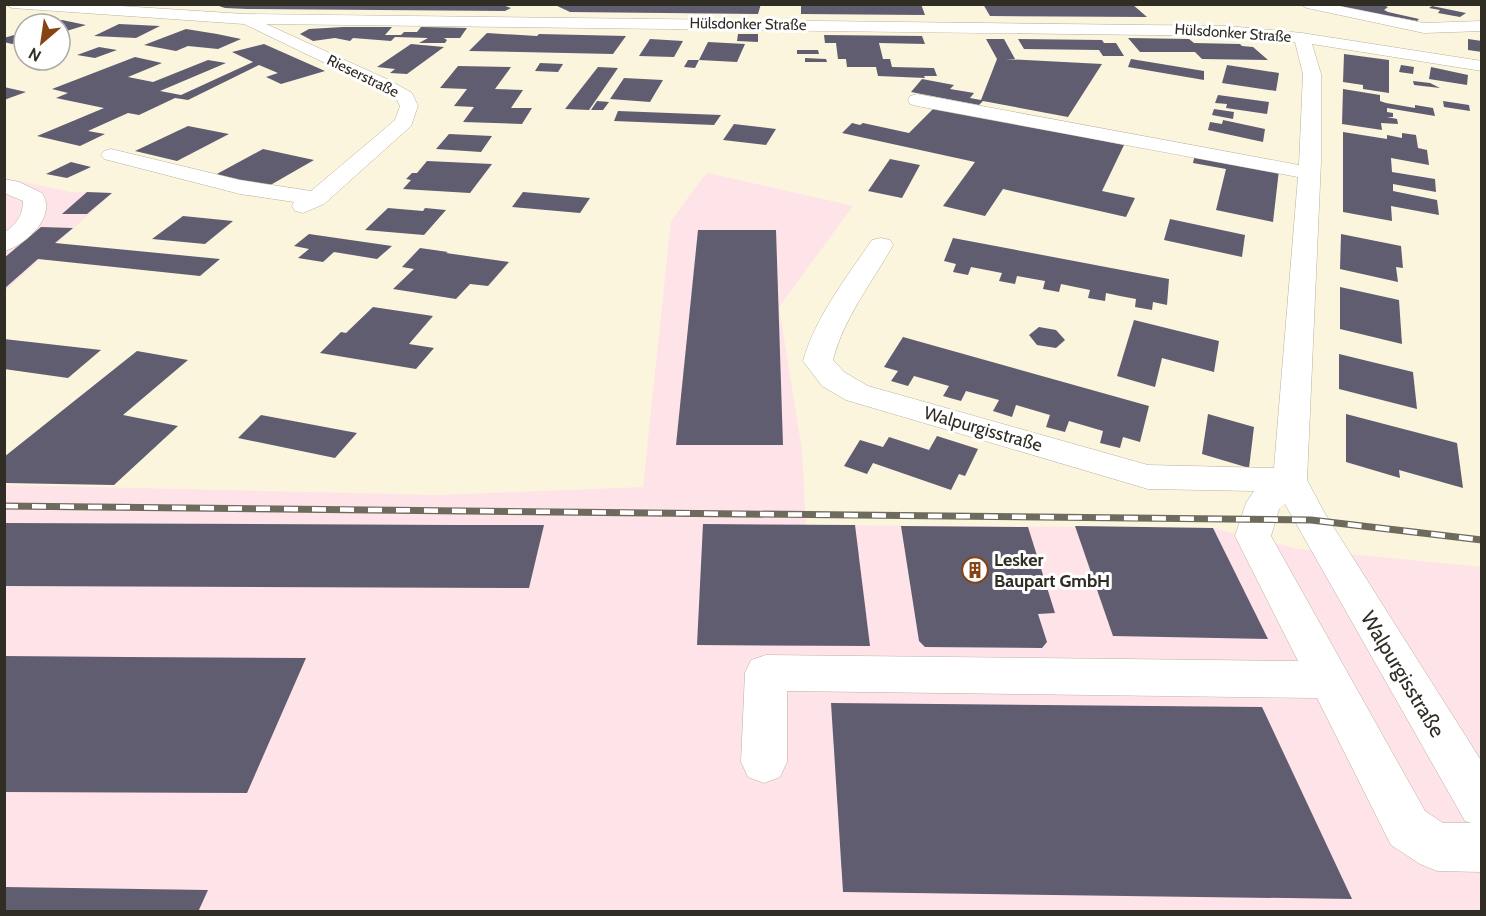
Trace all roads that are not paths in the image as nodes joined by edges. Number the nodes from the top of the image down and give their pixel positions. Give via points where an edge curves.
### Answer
1 (12, 4) edge
2 (1307, 4) edge
3 (64, 8) junction
4 (531, 8) dead end
5 (51, 12) edge
6 (244, 19) junction
7 (562, 22) junction
8 (1482, 26) edge
9 (1302, 38) junction
10 (1482, 66) edge
11 (917, 100) dead end
12 (111, 155) dead end
13 (1309, 173) junction
14 (4, 186) edge
15 (4, 244) edge
16 (881, 245) dead end
17 (1290, 480) junction
18 (1328, 680) junction
19 (764, 762) dead end
20 (1482, 805) edge
21 (1482, 848) edge

1 - 3 street, Hülsdonker Straße
2 - 8 street via 1424,28
3 - 5 street
3 - 6 street, Hülsdonker Straße
4 - 7 street
6 - 7 street, Hülsdonker Straße
6 - 12 street, Rieserstraße via 405,97 409,106 404,122 310,203
7 - 9 street, Hülsdonker Straße via 1158,29
9 - 10 street, Hülsdonker Straße
9 - 13 street via 1312,74
11 - 13 street
13 - 17 street
14 - 15 street via 34,198 37,209 31,221
16 - 17 street, Walpurgisstraße via 832,320 818,361 834,379 857,393 1148,477
17 - 18 street via 1263,503 1253,536
17 - 20 street, Walpurgisstraße
18 - 19 street via 766,673
18 - 21 street via 1408,828 1437,847

